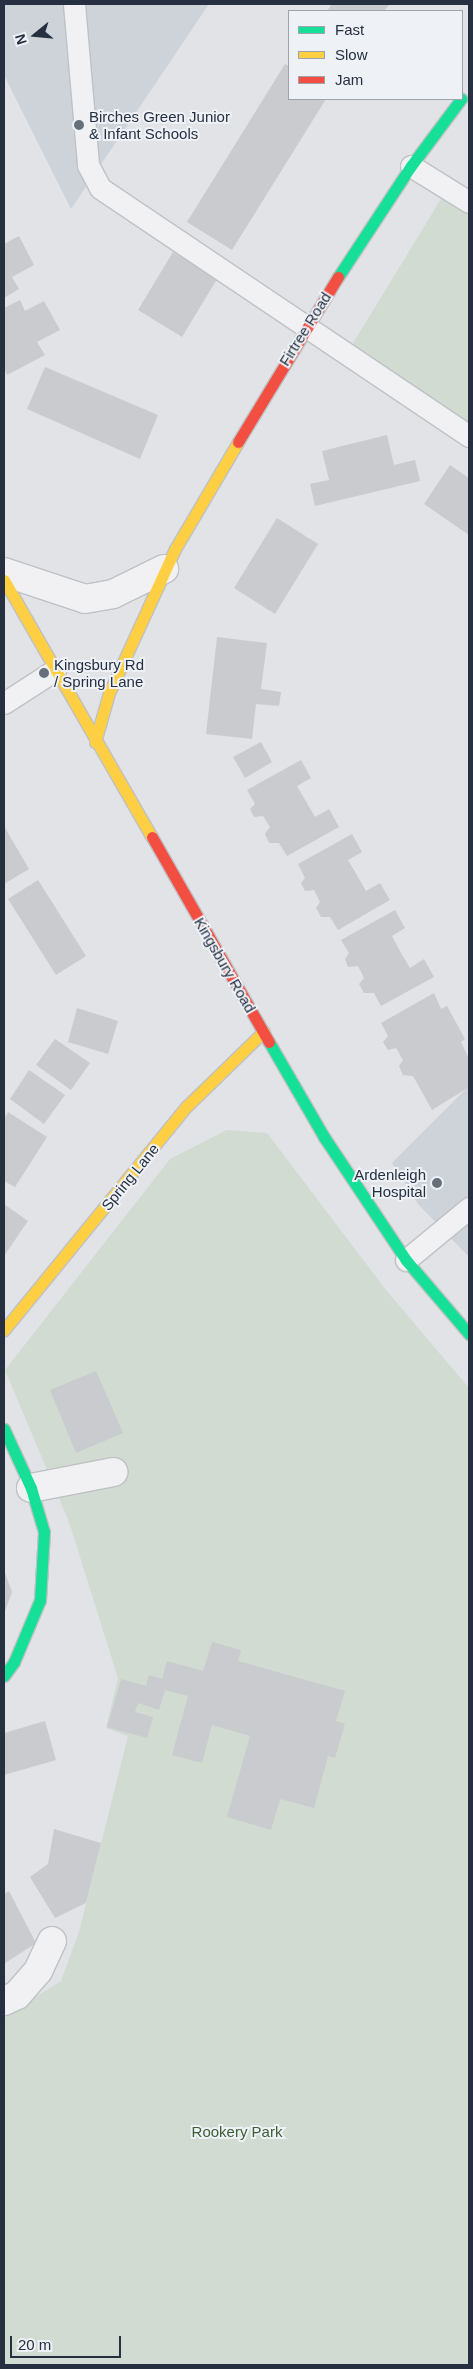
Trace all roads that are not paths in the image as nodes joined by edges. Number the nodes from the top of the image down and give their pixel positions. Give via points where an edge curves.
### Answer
1 (74, 4) edge
2 (460, 100) edge
3 (411, 166) junction
4 (469, 202) edge
5 (305, 327) junction
6 (469, 436) edge
7 (164, 569) junction
8 (4, 572) edge
9 (4, 580) edge
10 (55, 670) junction
11 (4, 703) edge
12 (95, 742) junction
13 (264, 1031) junction
14 (469, 1208) edge
15 (406, 1260) junction
16 (4, 1330) edge
17 (469, 1334) edge
18 (4, 1429) edge
19 (113, 1472) dead end
20 (31, 1488) junction
21 (4, 1676) edge
22 (52, 1941) dead end
23 (4, 2001) edge

1 - 5 lane via 88,165 100,188
2 - 3 street, Firtree Road
3 - 4 lane
3 - 5 street, Firtree Road
5 - 6 lane
5 - 7 street, Firtree Road
7 - 8 street via 114,594 85,599
7 - 12 street, Firtree Road via 109,693
9 - 10 street, Kingsbury Road
10 - 11 lane
10 - 12 street, Kingsbury Road
12 - 13 street, Kingsbury Road
13 - 15 street, Kingsbury Road via 324,1137
13 - 16 street, Spring Lane via 187,1106
14 - 15 lane
15 - 17 street, Kingsbury Road
18 - 20 street
19 - 20 street
20 - 21 street via 44,1532 44,1574 29,1629
22 - 23 street via 38,1971 17,1995

